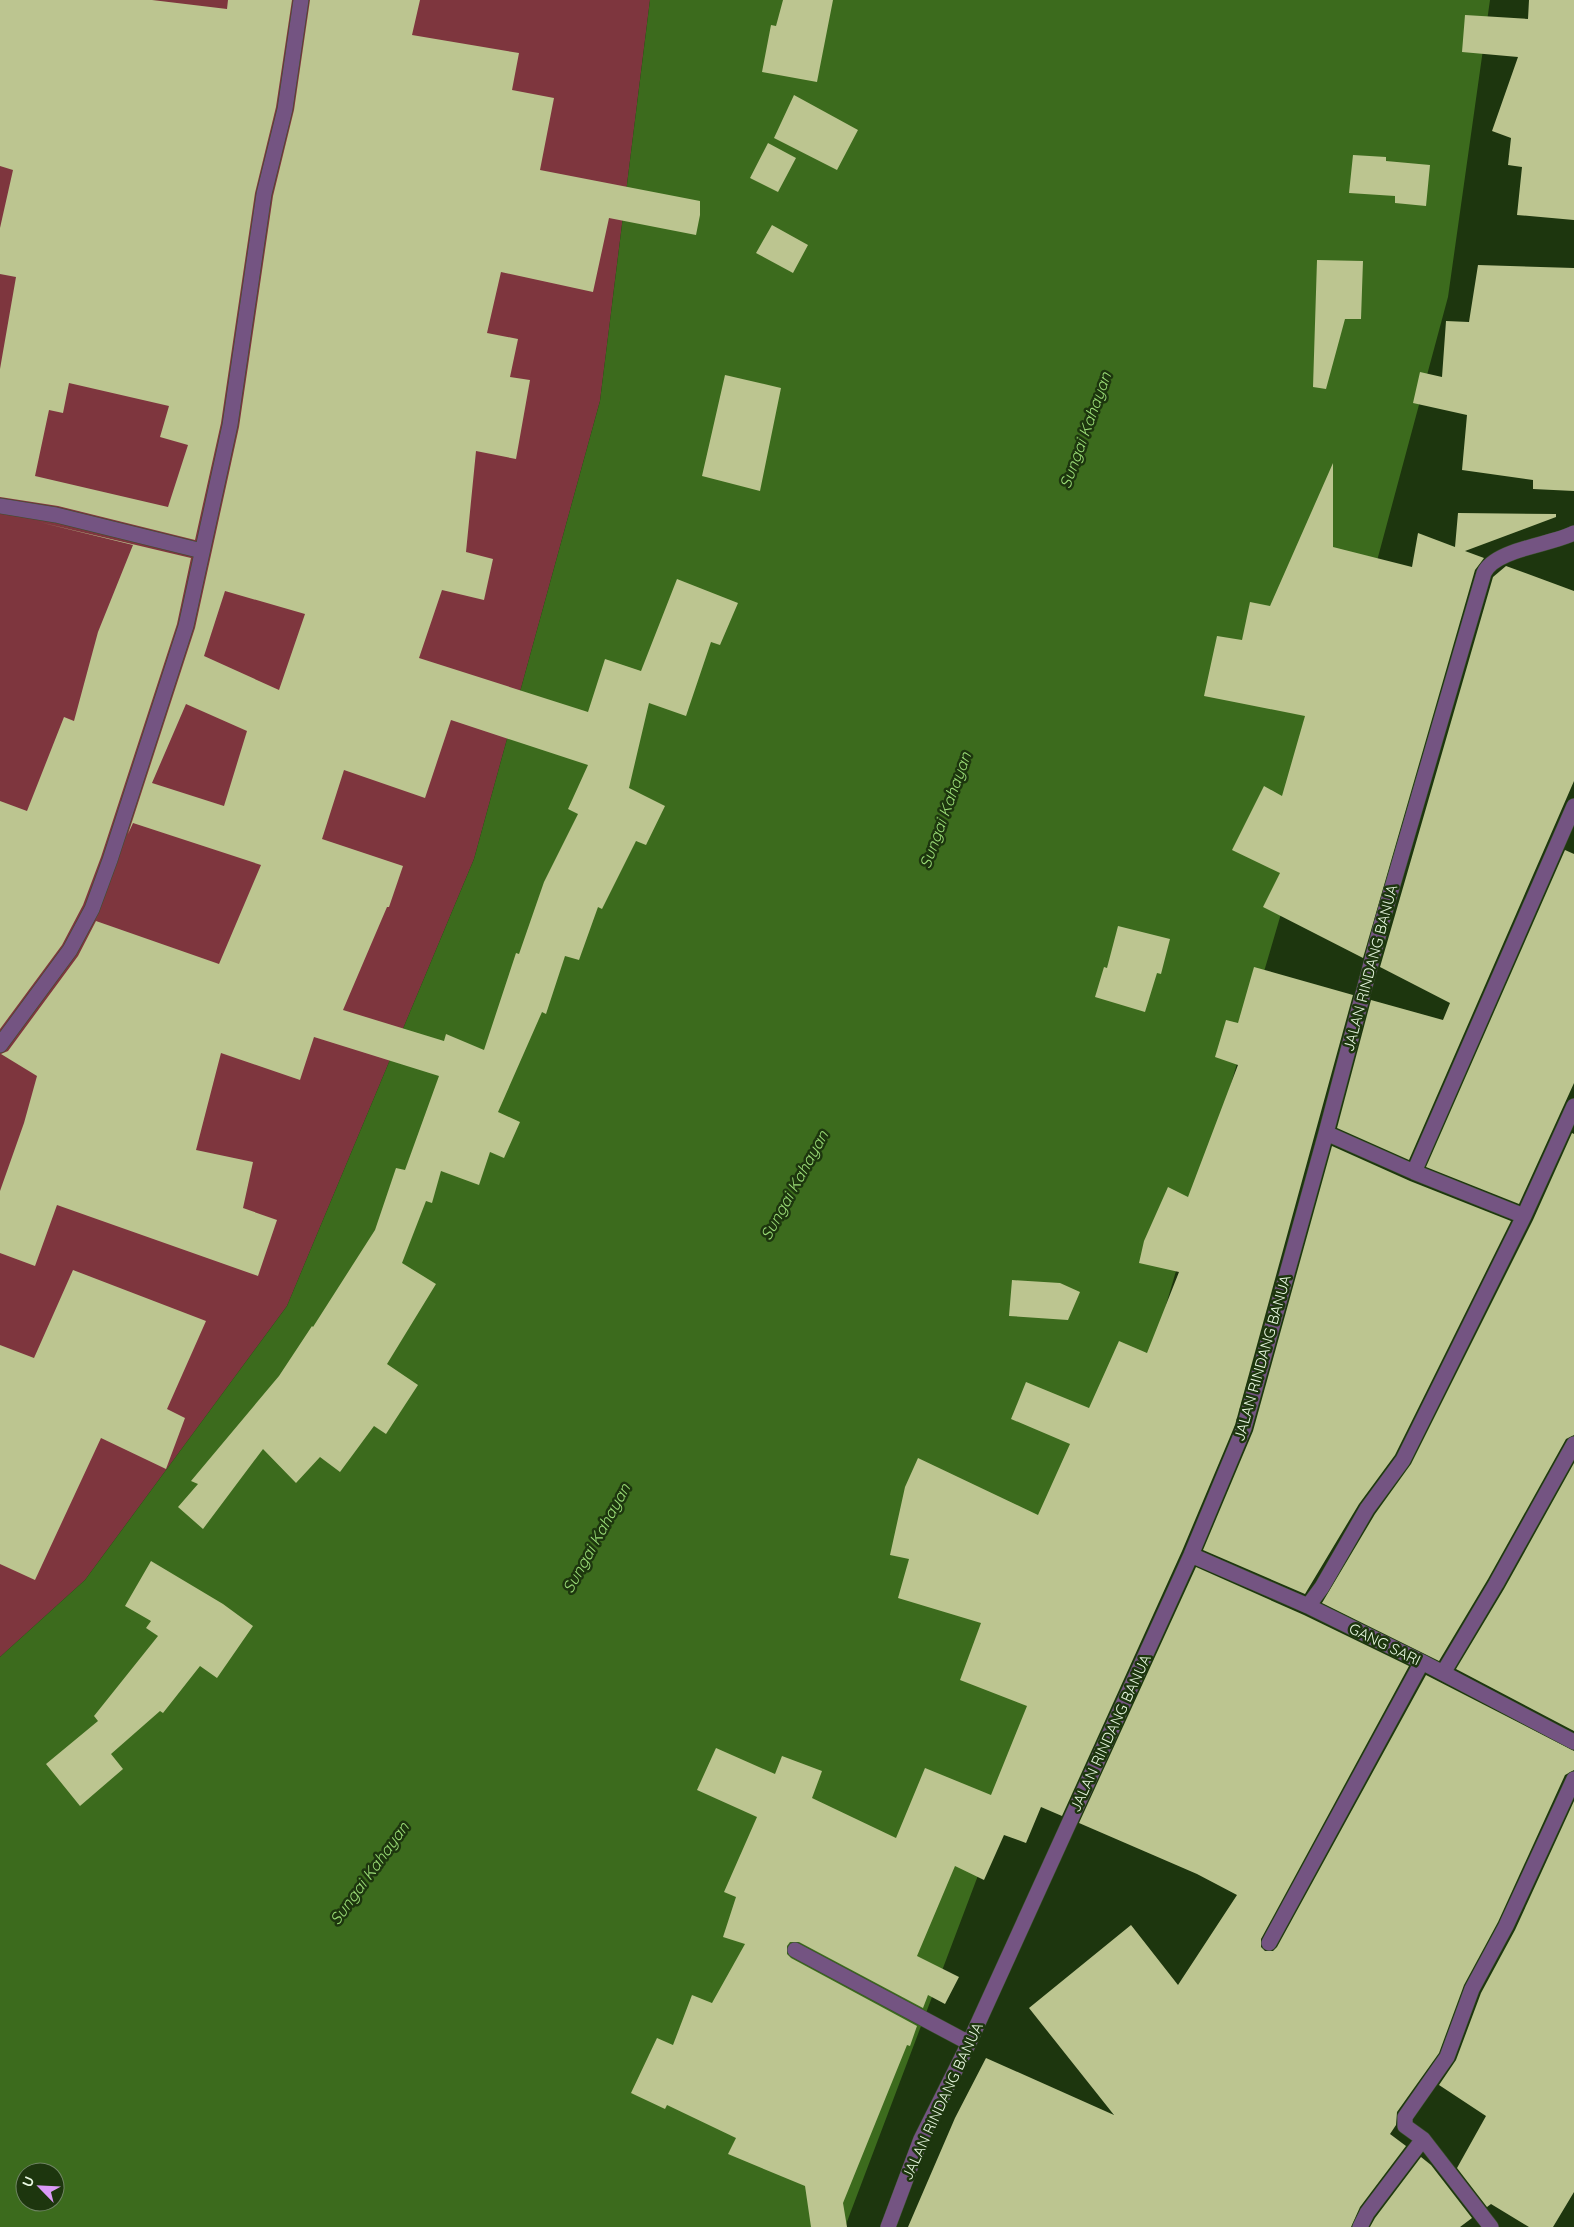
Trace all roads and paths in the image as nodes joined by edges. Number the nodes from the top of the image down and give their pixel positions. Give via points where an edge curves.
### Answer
1 (301, 0) edge
2 (0, 506) edge
3 (1574, 533) edge
4 (202, 551) junction
5 (1574, 806) edge
6 (0, 1045) edge
7 (1574, 1106) edge
8 (1326, 1133) junction
9 (1414, 1172) junction
10 (1524, 1216) junction
11 (1574, 1444) edge
12 (1191, 1555) junction
13 (1308, 1606) junction
14 (1422, 1662) junction
15 (1443, 1673) junction
16 (1574, 1742) edge
17 (1574, 1779) edge
18 (1269, 1943) dead end
19 (795, 1950) dead end
20 (969, 2042) junction
21 (1423, 2139) junction
22 (888, 2227) edge
23 (1360, 2227) edge
24 (1491, 2227) edge

1 - 4 street via 285,109 264,194 230,425
2 - 4 street via 56,515
3 - 8 street, JALAN RINDANG BANUA via 1503,557 1491,563 1484,573 1382,922
4 - 6 street via 186,626 92,909 70,950
5 - 9 street
7 - 10 street
8 - 9 street
8 - 12 street, JALAN RINDANG BANUA via 1244,1428
9 - 10 street
10 - 13 street via 1402,1460 1367,1509
11 - 15 street
12 - 13 street, GANG SARI
12 - 20 street, JALAN RINDANG BANUA
13 - 14 street, GANG SARI
14 - 15 street, GANG SARI
14 - 18 street
15 - 16 street, GANG SARI
17 - 21 street via 1506,1926 1472,1989 1447,2057 1405,2117 1405,2126
19 - 20 street
20 - 22 street, JALAN RINDANG BANUA via 921,2139
21 - 23 street via 1367,2212
21 - 24 street

